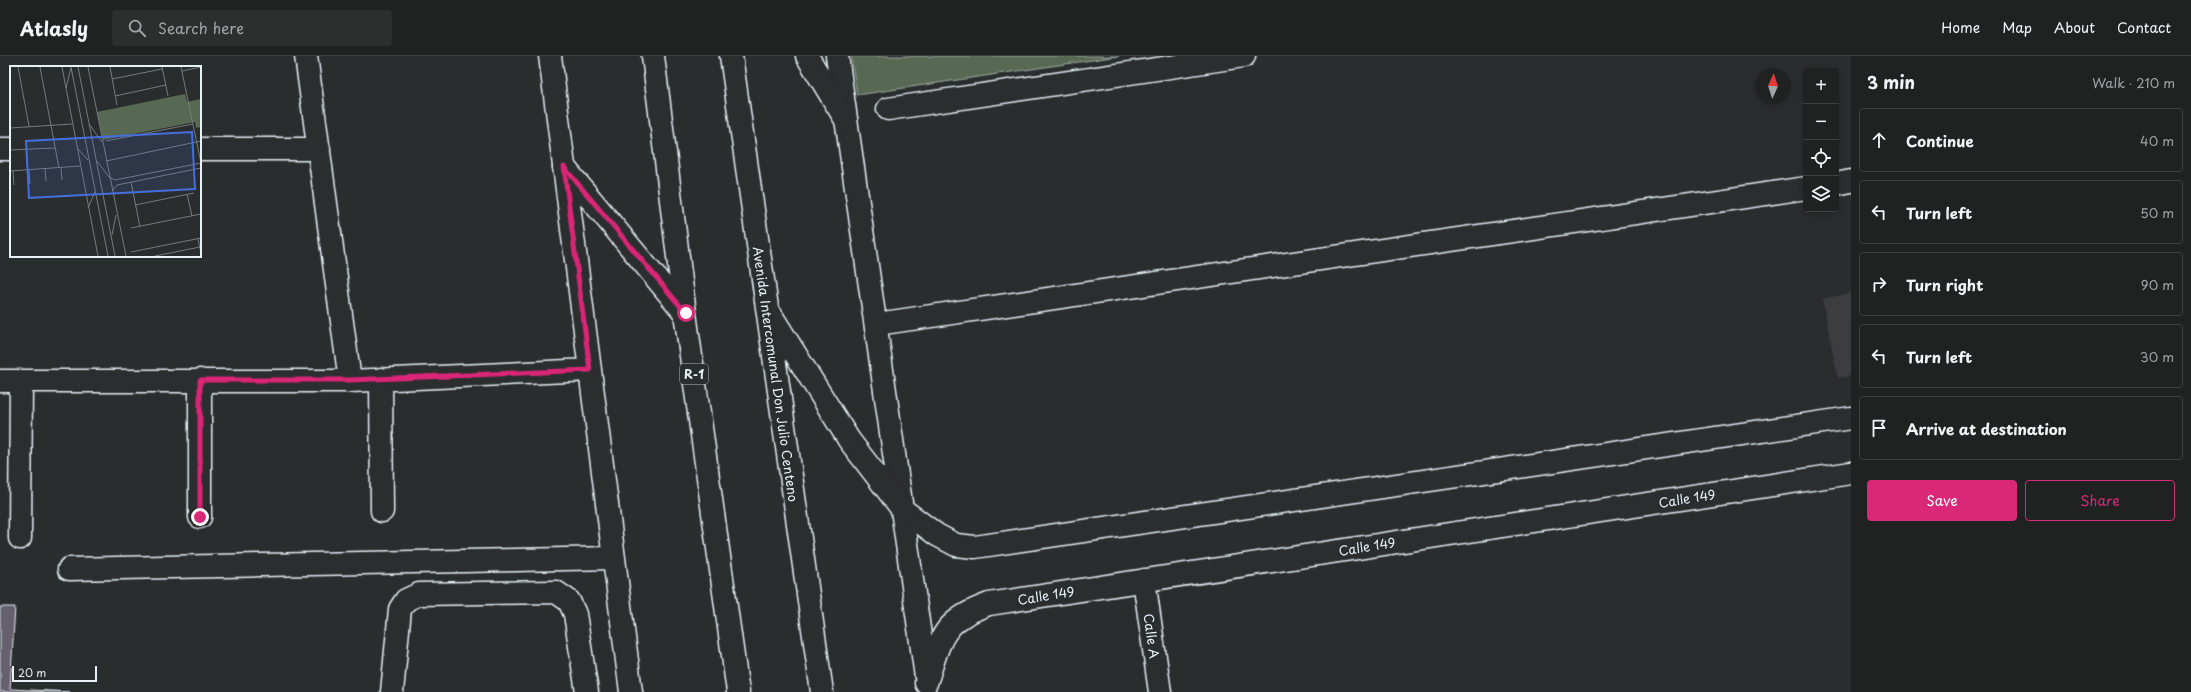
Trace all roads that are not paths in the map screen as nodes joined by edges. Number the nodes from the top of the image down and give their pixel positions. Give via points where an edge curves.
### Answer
1 (306, 56) edge
2 (550, 56) edge
3 (653, 56) edge
4 (731, 56) edge
5 (807, 56) edge
6 (838, 56) edge
7 (1244, 56) edge
8 (888, 109) dead end
9 (846, 120) junction
10 (201, 149) edge
11 (319, 149) junction
12 (564, 167) junction
13 (1851, 181) edge
14 (1839, 183) edge
15 (1803, 188) edge
16 (767, 308) junction
17 (686, 313) junction
18 (877, 324) junction
19 (590, 370) junction
20 (380, 379) junction
21 (200, 380) junction
22 (350, 380) junction
23 (10, 381) edge
24 (1851, 418) edge
25 (1851, 473) edge
26 (902, 509) junction
27 (382, 510) dead end
28 (200, 517) dead end
29 (20, 538) dead end
30 (614, 558) junction
31 (69, 569) dead end
32 (1144, 580) junction
33 (736, 682) edge
34 (927, 687) edge
35 (392, 692) edge
36 (587, 692) edge
37 (631, 692) edge
38 (725, 692) edge
39 (822, 692) edge
40 (1160, 692) edge

1 - 11 street
2 - 12 street
3 - 17 street, R-1
4 - 16 street, Avenida Intercomunal Don Julio Centeno
5 - 9 street
6 - 9 street
7 - 8 street
9 - 18 street
10 - 11 street
11 - 22 street
12 - 17 street
12 - 19 street
13 - 14 street
15 - 18 street
16 - 26 street via 849,440
16 - 39 street, Avenida Intercomunal Don Julio Centeno
17 - 33 street, R-1
18 - 26 street
19 - 20 street
19 - 30 street
20 - 22 street
20 - 27 street
21 - 22 street
21 - 23 street
21 - 28 street
23 - 29 street
24 - 26 street via 975,547 956,545 937,535
25 - 32 street, Calle 149
26 - 34 street
30 - 31 street
30 - 37 street
32 - 34 street, Calle 149 via 989,604 967,612 948,627 938,648
32 - 40 street, Calle A
33 - 38 street
35 - 36 street via 400,609 406,600 419,594 556,592 569,601 575,614

